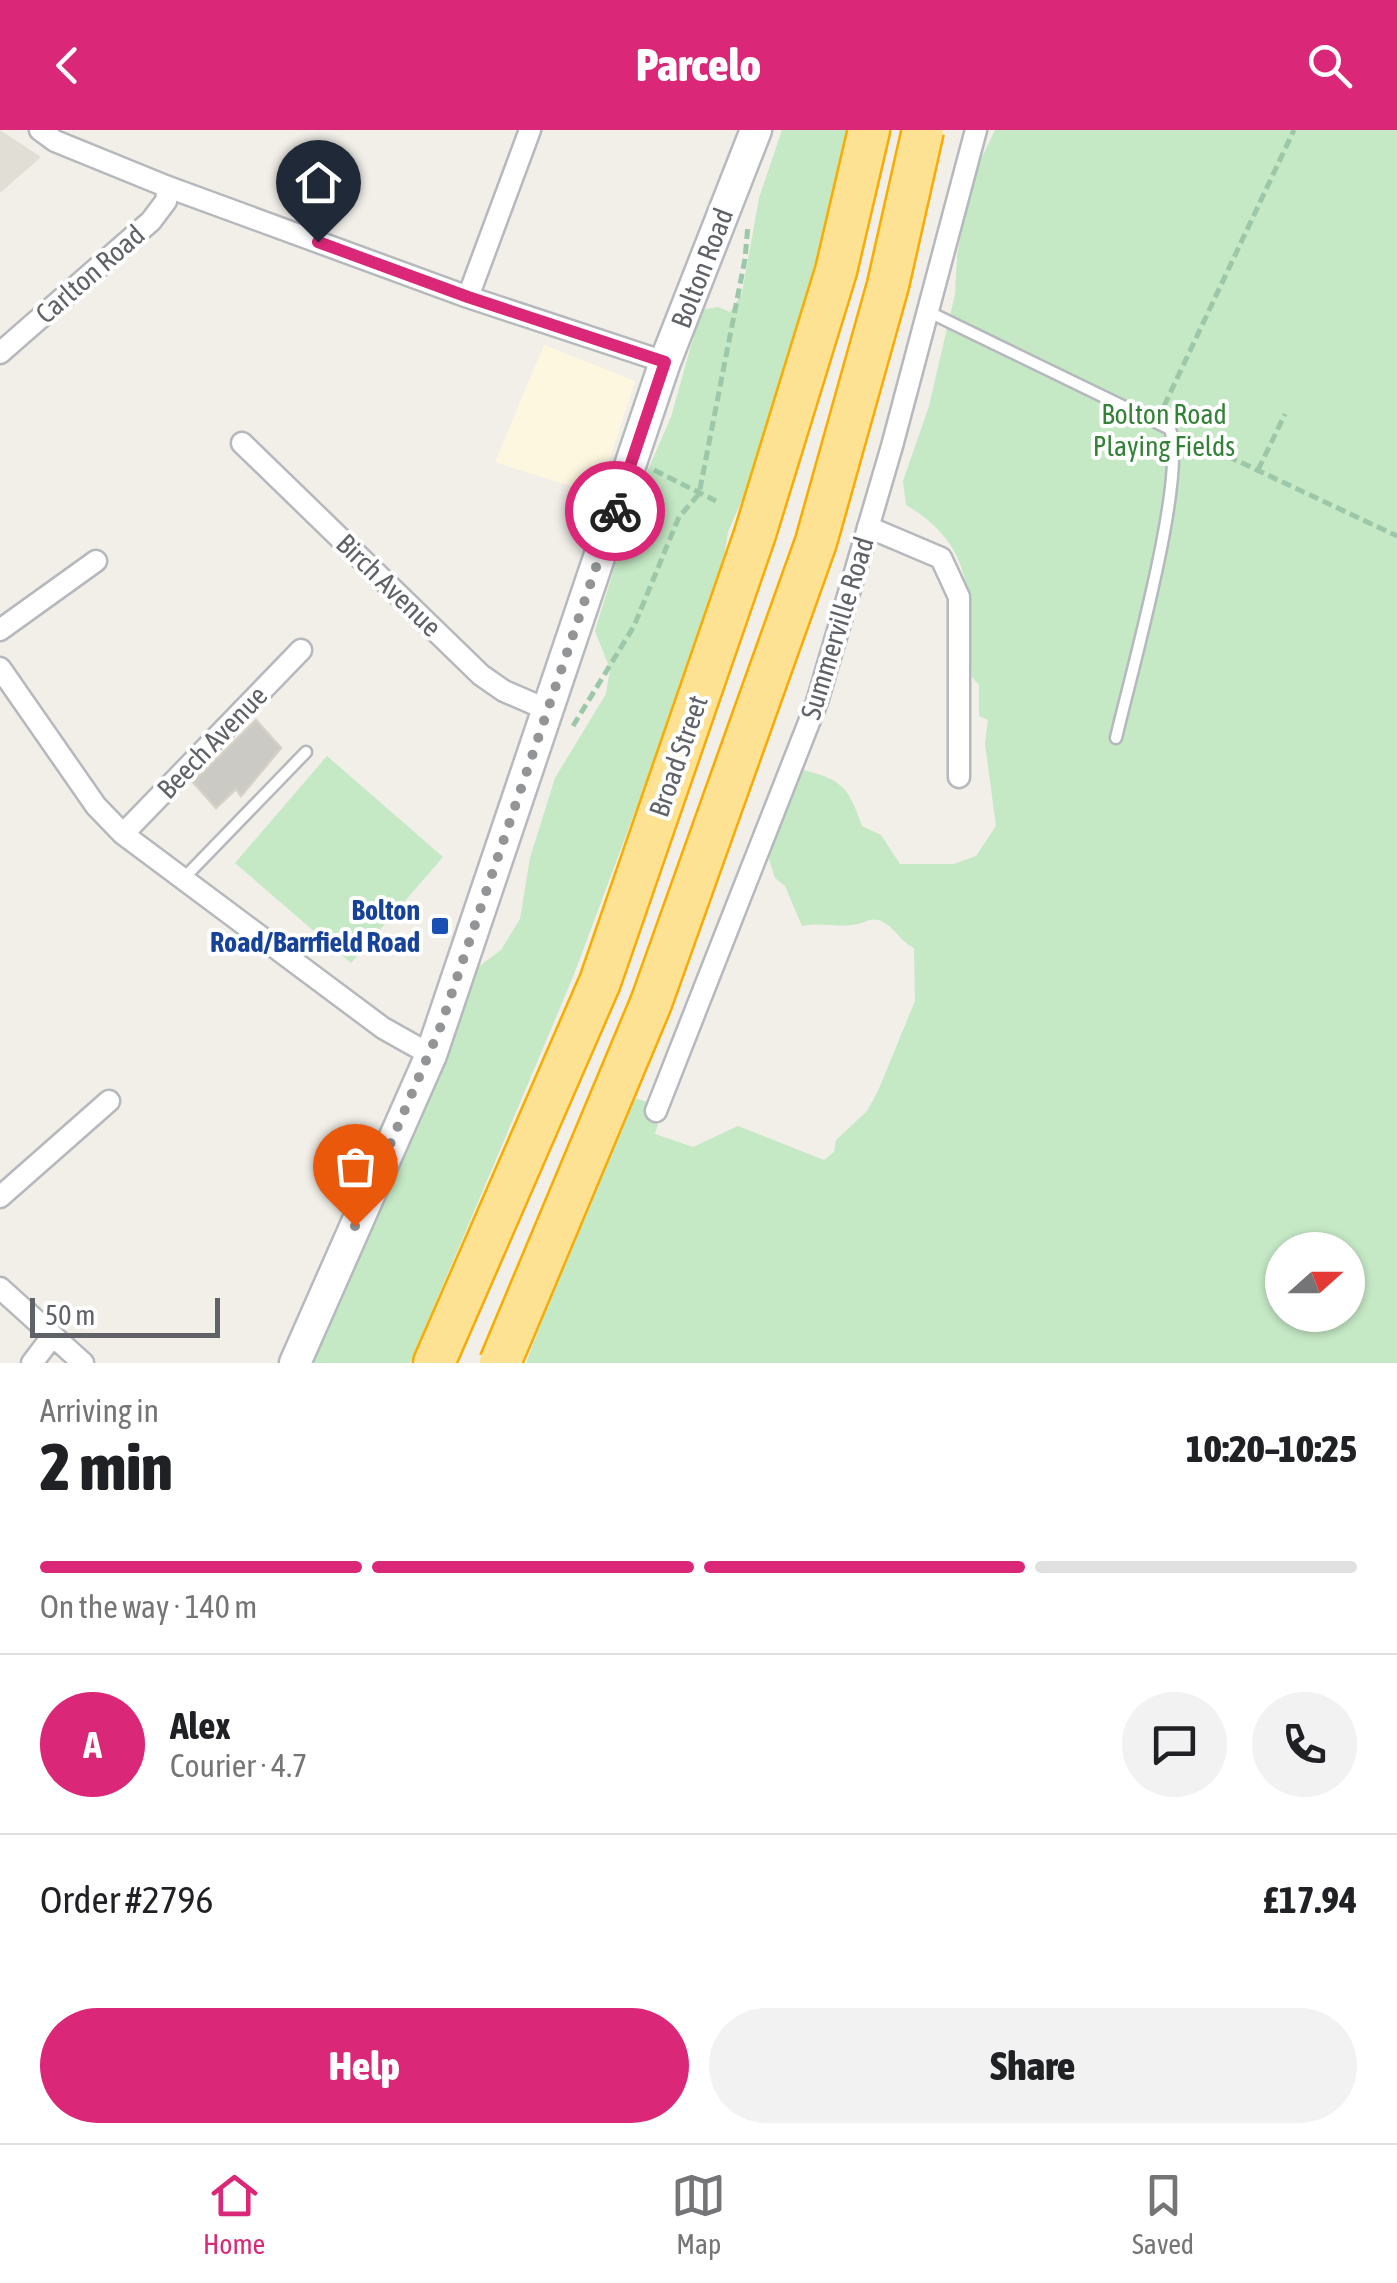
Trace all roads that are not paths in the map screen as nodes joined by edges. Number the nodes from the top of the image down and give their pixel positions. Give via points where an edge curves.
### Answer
1 (40, 130) edge
2 (756, 130) edge
3 (869, 130) edge
4 (923, 130) edge
5 (976, 130) edge
6 (527, 131) edge
7 (168, 187) junction
8 (468, 297) junction
9 (929, 312) junction
10 (0, 353) edge
11 (665, 362) junction
12 (242, 442) dead end
13 (868, 527) junction
14 (96, 561) dead end
15 (0, 630) edge
16 (301, 650) dead end
17 (0, 668) edge
18 (559, 719) junction
19 (1116, 738) dead end
20 (306, 752) dead end
21 (958, 777) dead end
22 (122, 834) junction
23 (184, 878) junction
24 (430, 1055) junction
25 (110, 1101) dead end
26 (656, 1111) dead end
27 (0, 1197) edge
28 (0, 1288) edge
29 (51, 1338) junction
30 (32, 1363) edge
31 (83, 1363) edge
32 (295, 1363) edge
33 (434, 1363) edge
34 (500, 1363) edge

1 - 7 street
2 - 11 street, Bolton Road
3 - 33 highway, Broad Street via 836,271 755,534 600,982
4 - 34 highway, Broad Street, bridge via 888,286 816,542 651,1003
5 - 9 street, Summerville Road
6 - 8 street
7 - 8 street
7 - 10 street, Carlton Road via 151,221
8 - 11 street
9 - 13 street, Summerville Road
9 - 19 lane via 1170,429 1176,445 1164,524
11 - 18 street, Bolton Road
12 - 18 street, Birch Avenue via 481,675
13 - 21 street via 941,558 959,597
13 - 26 street, Summerville Road via 817,702
14 - 15 street
16 - 22 street, Beech Avenue
17 - 22 street
18 - 24 street, Bolton Road
20 - 23 lane
22 - 23 street
23 - 24 street via 383,1028
24 - 32 street, Bolton Road
25 - 27 street
28 - 29 street
29 - 30 street
29 - 31 street

